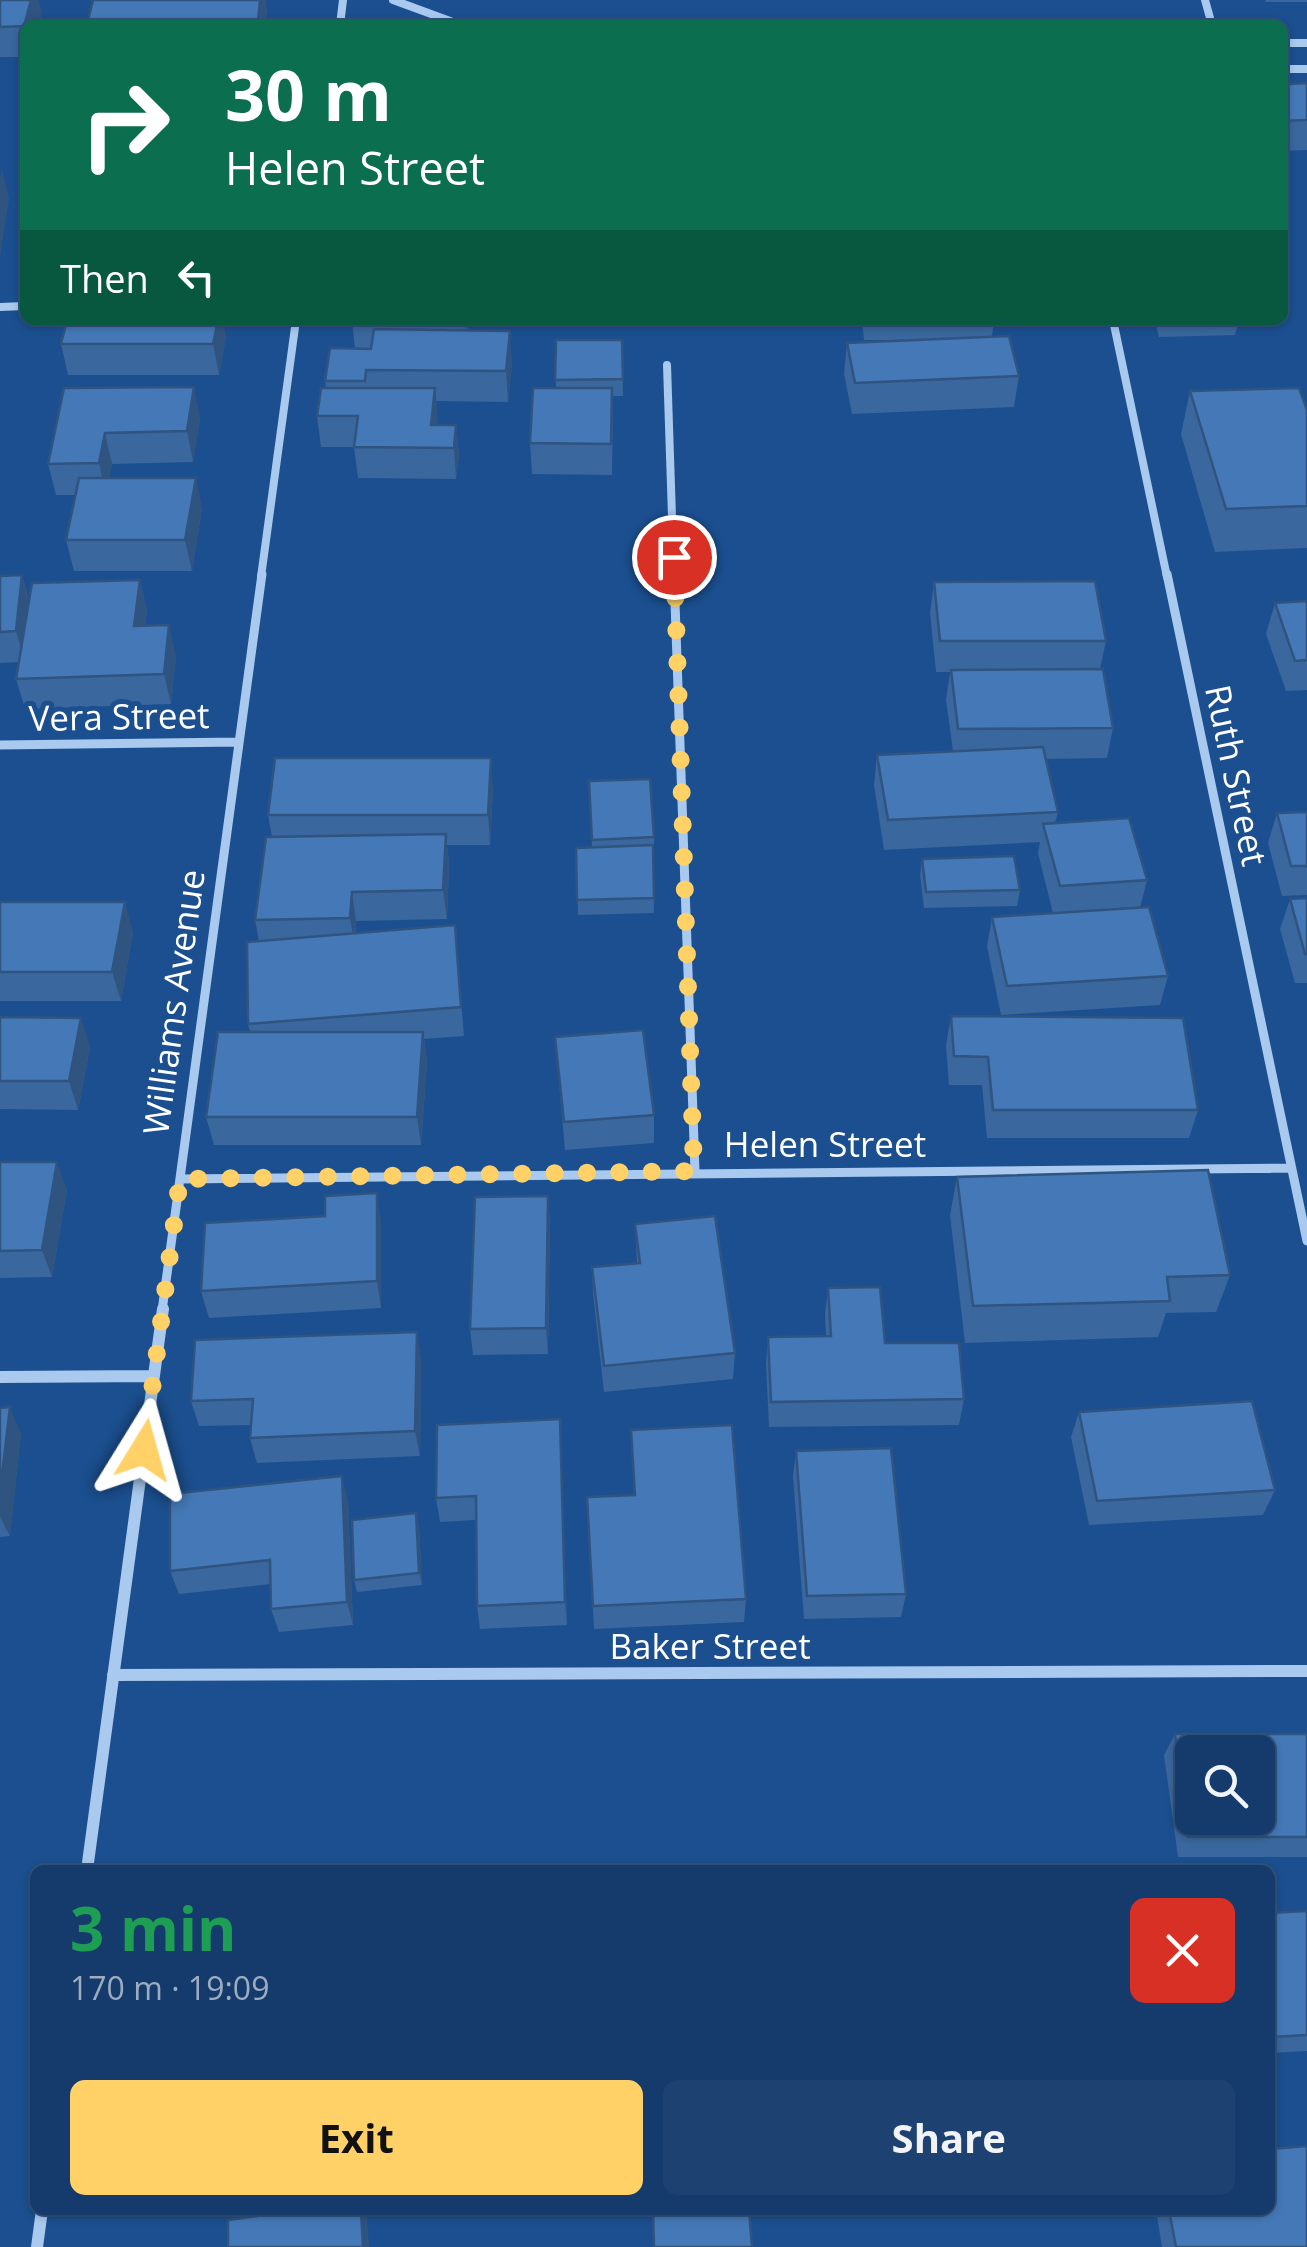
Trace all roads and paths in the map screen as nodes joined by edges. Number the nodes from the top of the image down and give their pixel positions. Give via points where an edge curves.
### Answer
1 (393, 0) edge
2 (447, 20) edge
3 (295, 325) edge
4 (1114, 325) edge
5 (667, 365) dead end
6 (239, 742) junction
7 (0, 745) edge
8 (1292, 1168) junction
9 (694, 1171) junction
10 (180, 1179) junction
11 (1307, 1241) edge
12 (154, 1376) junction
13 (0, 1377) edge
14 (1307, 1671) edge
15 (113, 1674) junction
16 (88, 1865) edge
17 (41, 2215) edge
18 (37, 2247) edge

1 - 2 street
3 - 6 street, Williams Avenue
4 - 8 street, Ruth Street
5 - 9 street
6 - 7 street, Vera Street
6 - 10 street, Williams Avenue
8 - 9 street, Helen Street
8 - 11 street, Ruth Street
9 - 10 street, Helen Street
10 - 12 street, Williams Avenue
12 - 13 street
12 - 15 street, Williams Avenue
14 - 15 street, Baker Street
15 - 16 street, Williams Avenue
17 - 18 street

